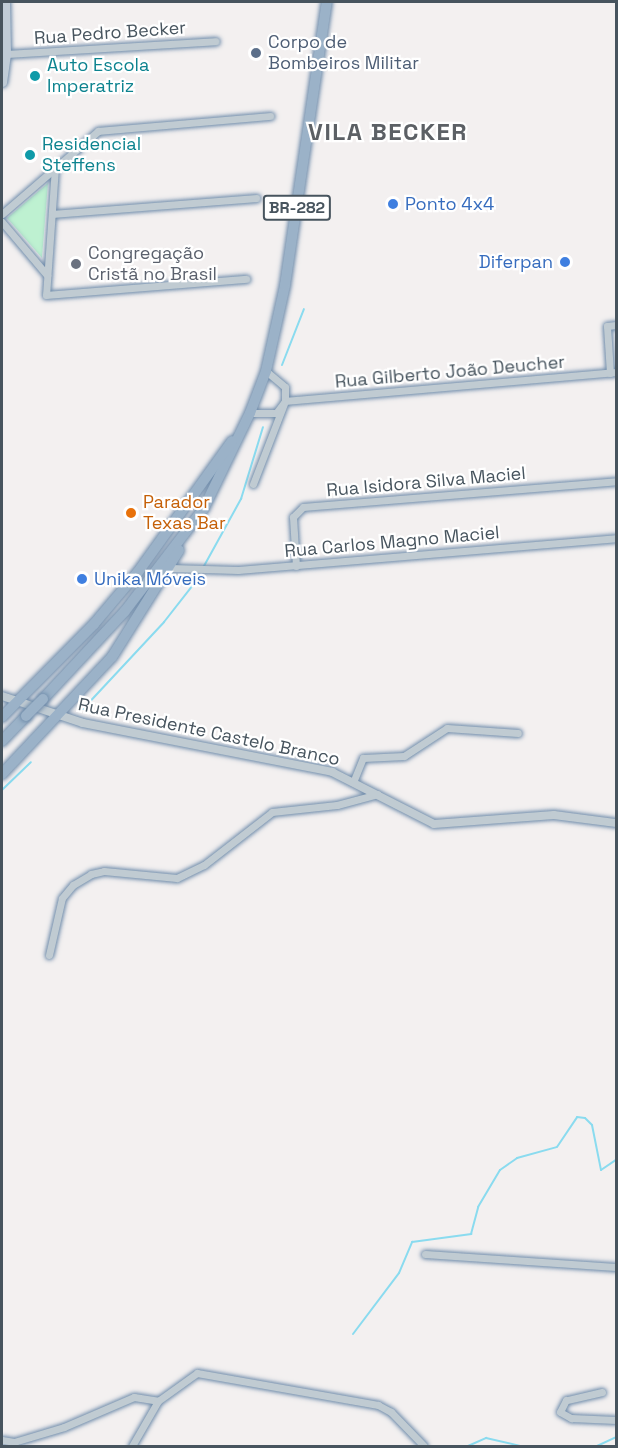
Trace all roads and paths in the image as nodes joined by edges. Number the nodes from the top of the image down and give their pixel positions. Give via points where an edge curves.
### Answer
1 (5, 2) edge
2 (327, 2) edge
3 (216, 41) dead end
4 (6, 54) junction
5 (2, 82) edge
6 (270, 116) dead end
7 (55, 167) junction
8 (256, 198) dead end
9 (2, 214) edge
10 (52, 214) junction
11 (2, 222) edge
12 (47, 275) junction
13 (246, 279) dead end
14 (616, 325) edge
15 (266, 371) junction
16 (613, 372) edge
17 (285, 401) junction
18 (248, 418) junction
19 (616, 482) edge
20 (252, 484) dead end
21 (204, 508) junction
22 (616, 537) edge
23 (296, 566) junction
24 (170, 568) junction
25 (2, 696) edge
26 (16, 703) junction
27 (58, 716) junction
28 (2, 717) edge
29 (518, 733) dead end
30 (2, 741) edge
31 (2, 774) edge
32 (354, 780) junction
33 (378, 794) junction
34 (616, 823) edge
35 (48, 955) dead end
36 (424, 1254) dead end
37 (616, 1267) edge
38 (602, 1392) dead end
39 (158, 1401) junction
40 (616, 1420) edge
41 (2, 1440) edge
42 (132, 1446) edge
43 (424, 1446) edge

1 - 4 main road
2 - 15 highway, BR-282 via 285,285
3 - 4 street, Rua Pedro Becker
4 - 5 main road
6 - 7 street via 98,130
7 - 9 street
7 - 10 street
8 - 10 street
10 - 12 street
11 - 12 street
12 - 13 street via 46,295
14 - 16 street via 607,326
15 - 17 street via 285,387
15 - 18 highway, BR-282
16 - 17 street, Rua Gilberto João Deucher
17 - 18 street via 268,416
17 - 20 street
18 - 21 highway, BR-282
18 - 26 highway via 138,572 94,624
19 - 23 street, Rua Isidora Silva Maciel via 300,508 293,517
21 - 24 highway
21 - 30 highway, BR-282, bridge via 124,611
22 - 23 street, Rua Carlos Magno Maciel
23 - 24 street, Rua Carlos Magno Maciel via 210,572
24 - 27 highway via 135,616 112,657
25 - 26 street, Rua Presidente Castelo Branco
26 - 27 street, Rua Presidente Castelo Branco
26 - 28 highway
27 - 31 highway
27 - 32 street, Rua Presidente Castelo Branco via 156,739 320,768
29 - 32 street via 441,730 404,756 363,758
32 - 33 street, Rua Presidente Castelo Branco
33 - 34 street, Rua Presidente Castelo Branco via 418,818 439,825 554,815
33 - 35 street via 337,805 272,812 204,865 177,878 91,874 73,885 62,898
36 - 37 street
38 - 40 street via 566,1400 560,1412 569,1418
39 - 41 street via 138,1396 64,1427 14,1442
39 - 42 street
39 - 43 street via 194,1373 309,1391 382,1407

